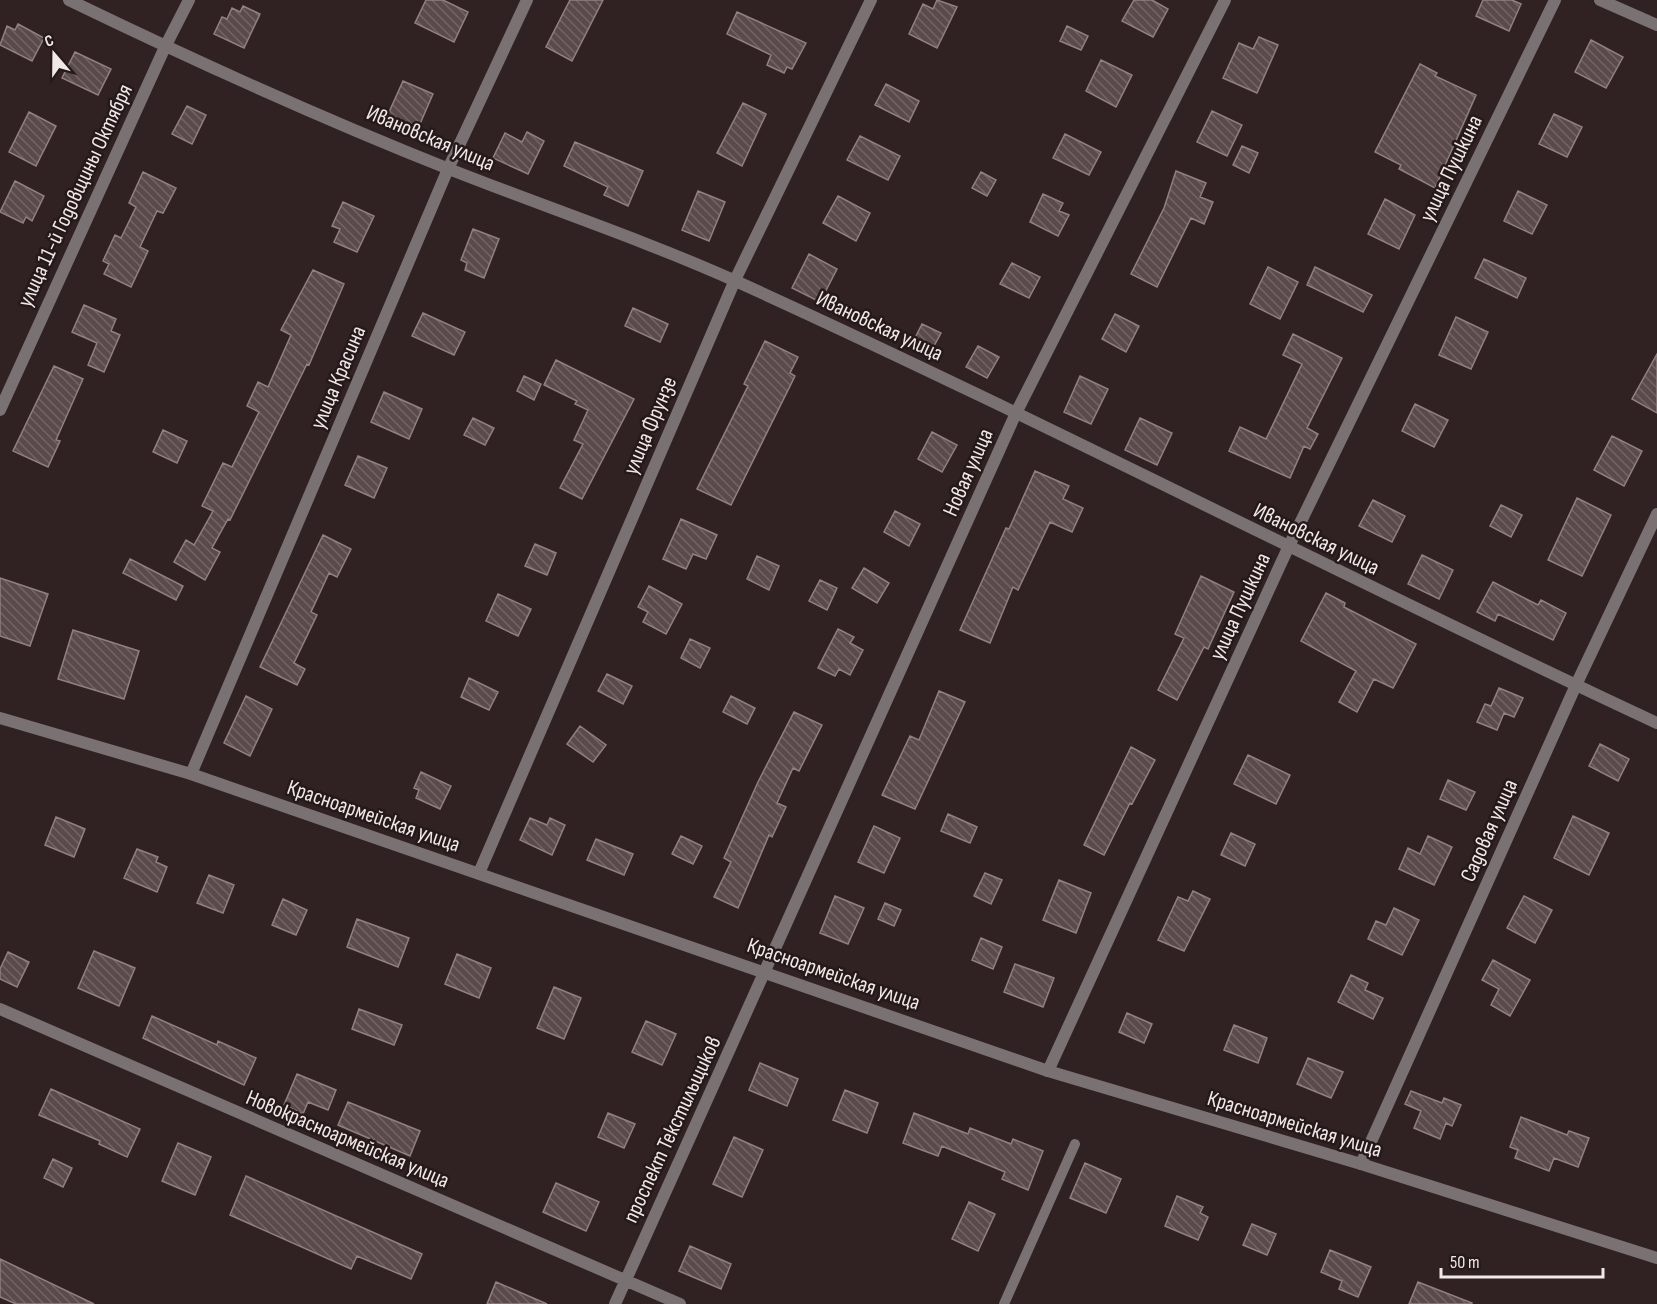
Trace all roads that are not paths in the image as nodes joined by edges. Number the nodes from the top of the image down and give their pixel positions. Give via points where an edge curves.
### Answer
1 (69, 0) edge
2 (189, 0) edge
3 (528, 0) edge
4 (871, 0) edge
5 (1225, 0) edge
6 (1556, 0) edge
7 (1600, 0) edge
8 (1657, 26) edge
9 (165, 47) junction
10 (448, 169) junction
11 (735, 280) junction
12 (0, 410) edge
13 (1016, 413) junction
14 (1657, 514) edge
15 (1288, 548) junction
16 (1576, 685) junction
17 (0, 718) edge
18 (1657, 723) edge
19 (192, 774) junction
20 (479, 873) junction
21 (766, 972) junction
22 (0, 1009) edge
23 (1048, 1071) junction
24 (1075, 1144) dead end
25 (1361, 1164) junction
26 (1657, 1258) edge
27 (625, 1281) junction
28 (615, 1304) edge
29 (680, 1304) edge
30 (1004, 1304) edge

1 - 9 street, Ивановская улица
2 - 9 street, улица 11-й Годовщины Октября
3 - 10 street, улица Красина
4 - 11 street, улица Фрунзе
5 - 13 street, Новая улица
6 - 15 street, улица Пушкина
7 - 8 street
9 - 10 street, Ивановская улица
9 - 12 street, улица 11-й Годовщины Октября
10 - 11 street, Ивановская улица
10 - 19 street, улица Красина
11 - 13 street, Ивановская улица
11 - 20 street, улица Фрунзе
13 - 15 street, Ивановская улица
13 - 21 street, Новая улица
14 - 16 street, Садовая улица
15 - 16 street, Ивановская улица
15 - 23 street, улица Пушкина
16 - 18 street, Ивановская улица
16 - 25 street, Садовая улица
17 - 19 street, Красноармейская улица
19 - 20 street, Красноармейская улица
20 - 21 street, Красноармейская улица
21 - 23 street, Красноармейская улица
21 - 27 street, проспект Текстильщиков
22 - 27 street, Новокрасноармейская улица
23 - 25 street, Красноармейская улица
24 - 30 lane
25 - 26 street, Красноармейская улица
27 - 28 street, проспект Текстильщиков
27 - 29 street, Новокрасноармейская улица

